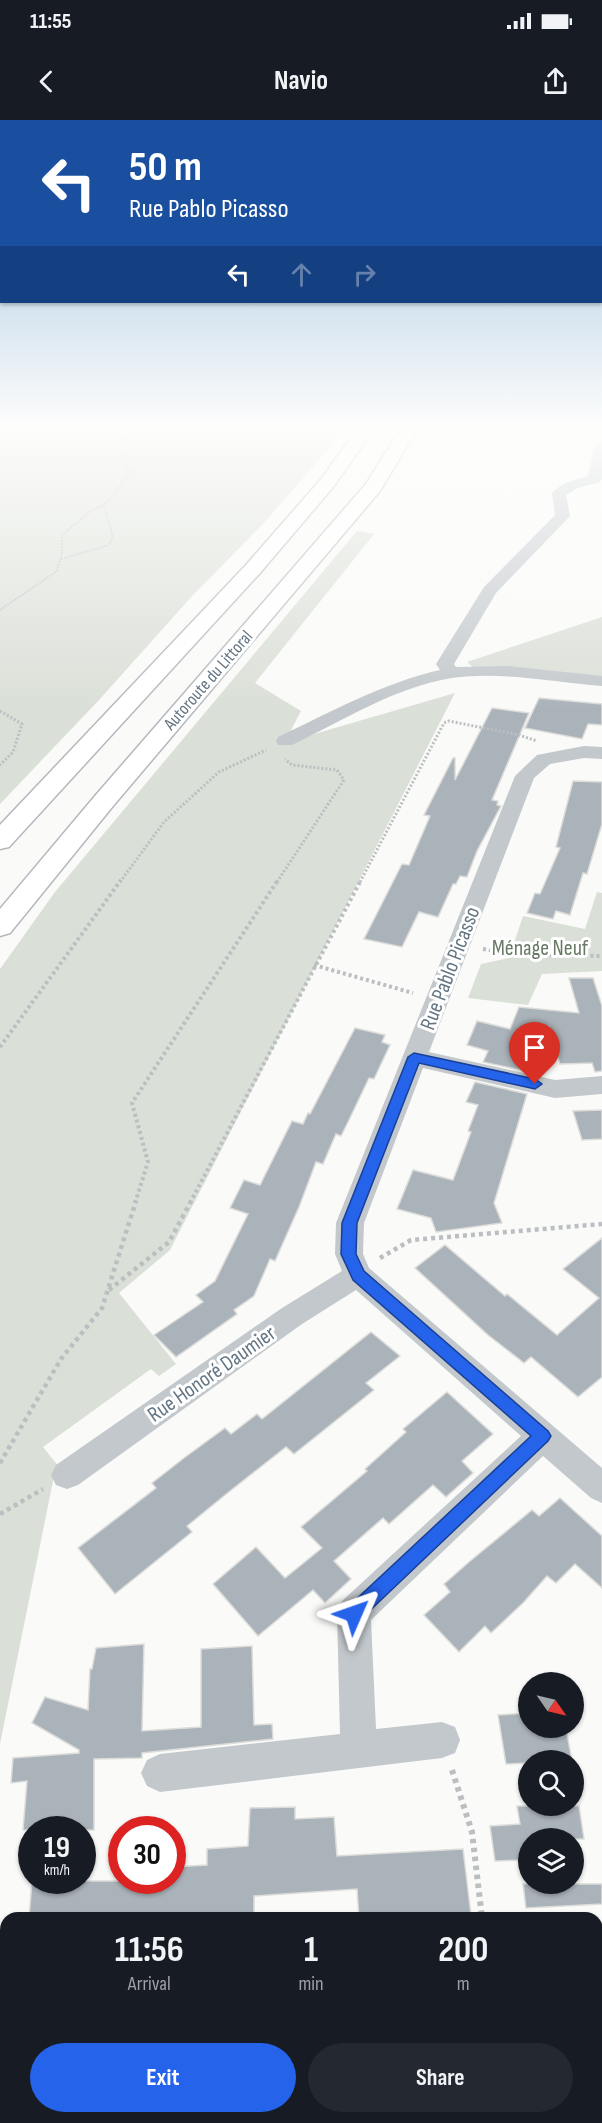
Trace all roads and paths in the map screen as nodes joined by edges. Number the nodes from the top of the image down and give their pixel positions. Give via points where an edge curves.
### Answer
1 (79, 521) edge
2 (109, 521) edge
3 (294, 521) edge
4 (343, 521) edge
5 (558, 521) edge
6 (60, 559) junction
7 (0, 610) edge
8 (450, 673) junction
9 (602, 681) edge
10 (0, 711) edge
11 (278, 744) junction
12 (602, 753) edge
13 (564, 755) junction
14 (0, 765) edge
15 (0, 841) edge
16 (0, 927) edge
17 (459, 944) junction
18 (602, 956) edge
19 (314, 965) junction
20 (437, 999) junction
21 (0, 1047) edge
22 (414, 1057) junction
23 (602, 1085) edge
24 (602, 1224) edge
25 (358, 1275) junction
26 (107, 1291) junction
27 (543, 1436) junction
28 (0, 1463) edge
29 (67, 1475) joint
30 (602, 1488) edge
31 (0, 1514) edge
32 (442, 1740) joint
33 (359, 1750) junction
34 (160, 1773) dead end
35 (481, 1912) edge

1 - 6 path via 62,535
2 - 6 path via 113,537 109,545
3 - 15 highway, Autoroute du Littoral
4 - 16 highway, Autoroute du Littoral
5 - 8 street via 490,590 445,664
6 - 7 path via 57,571
8 - 9 street via 484,671
8 - 11 street via 389,692
10 - 14 path via 22,724 13,752
11 - 21 path via 219,772 164,822
11 - 26 path via 292,765 337,770 344,780 132,1103 148,1162
12 - 13 street, Rue Pablo Picasso
13 - 17 street, Rue Pablo Picasso via 543,759 525,776
13 - 19 path via 532,738 444,723
17 - 18 path via 510,954
17 - 20 street, Rue Pablo Picasso
19 - 20 path
19 - 26 path via 169,1242
20 - 22 street, Rue Pablo Picasso
22 - 23 street via 555,1089
22 - 25 street, Rue Pablo Picasso via 350,1223 348,1254
24 - 25 path via 411,1240
25 - 27 street, Rue Pablo Picasso
25 - 29 street, Rue Honoré Daumier via 292,1316
26 - 28 path via 102,1308 61,1359
27 - 30 street, Rue Pablo Picasso
27 - 33 street via 354,1614
29 - 31 path
32 - 33 street
32 - 35 path via 472,1832
33 - 34 street

